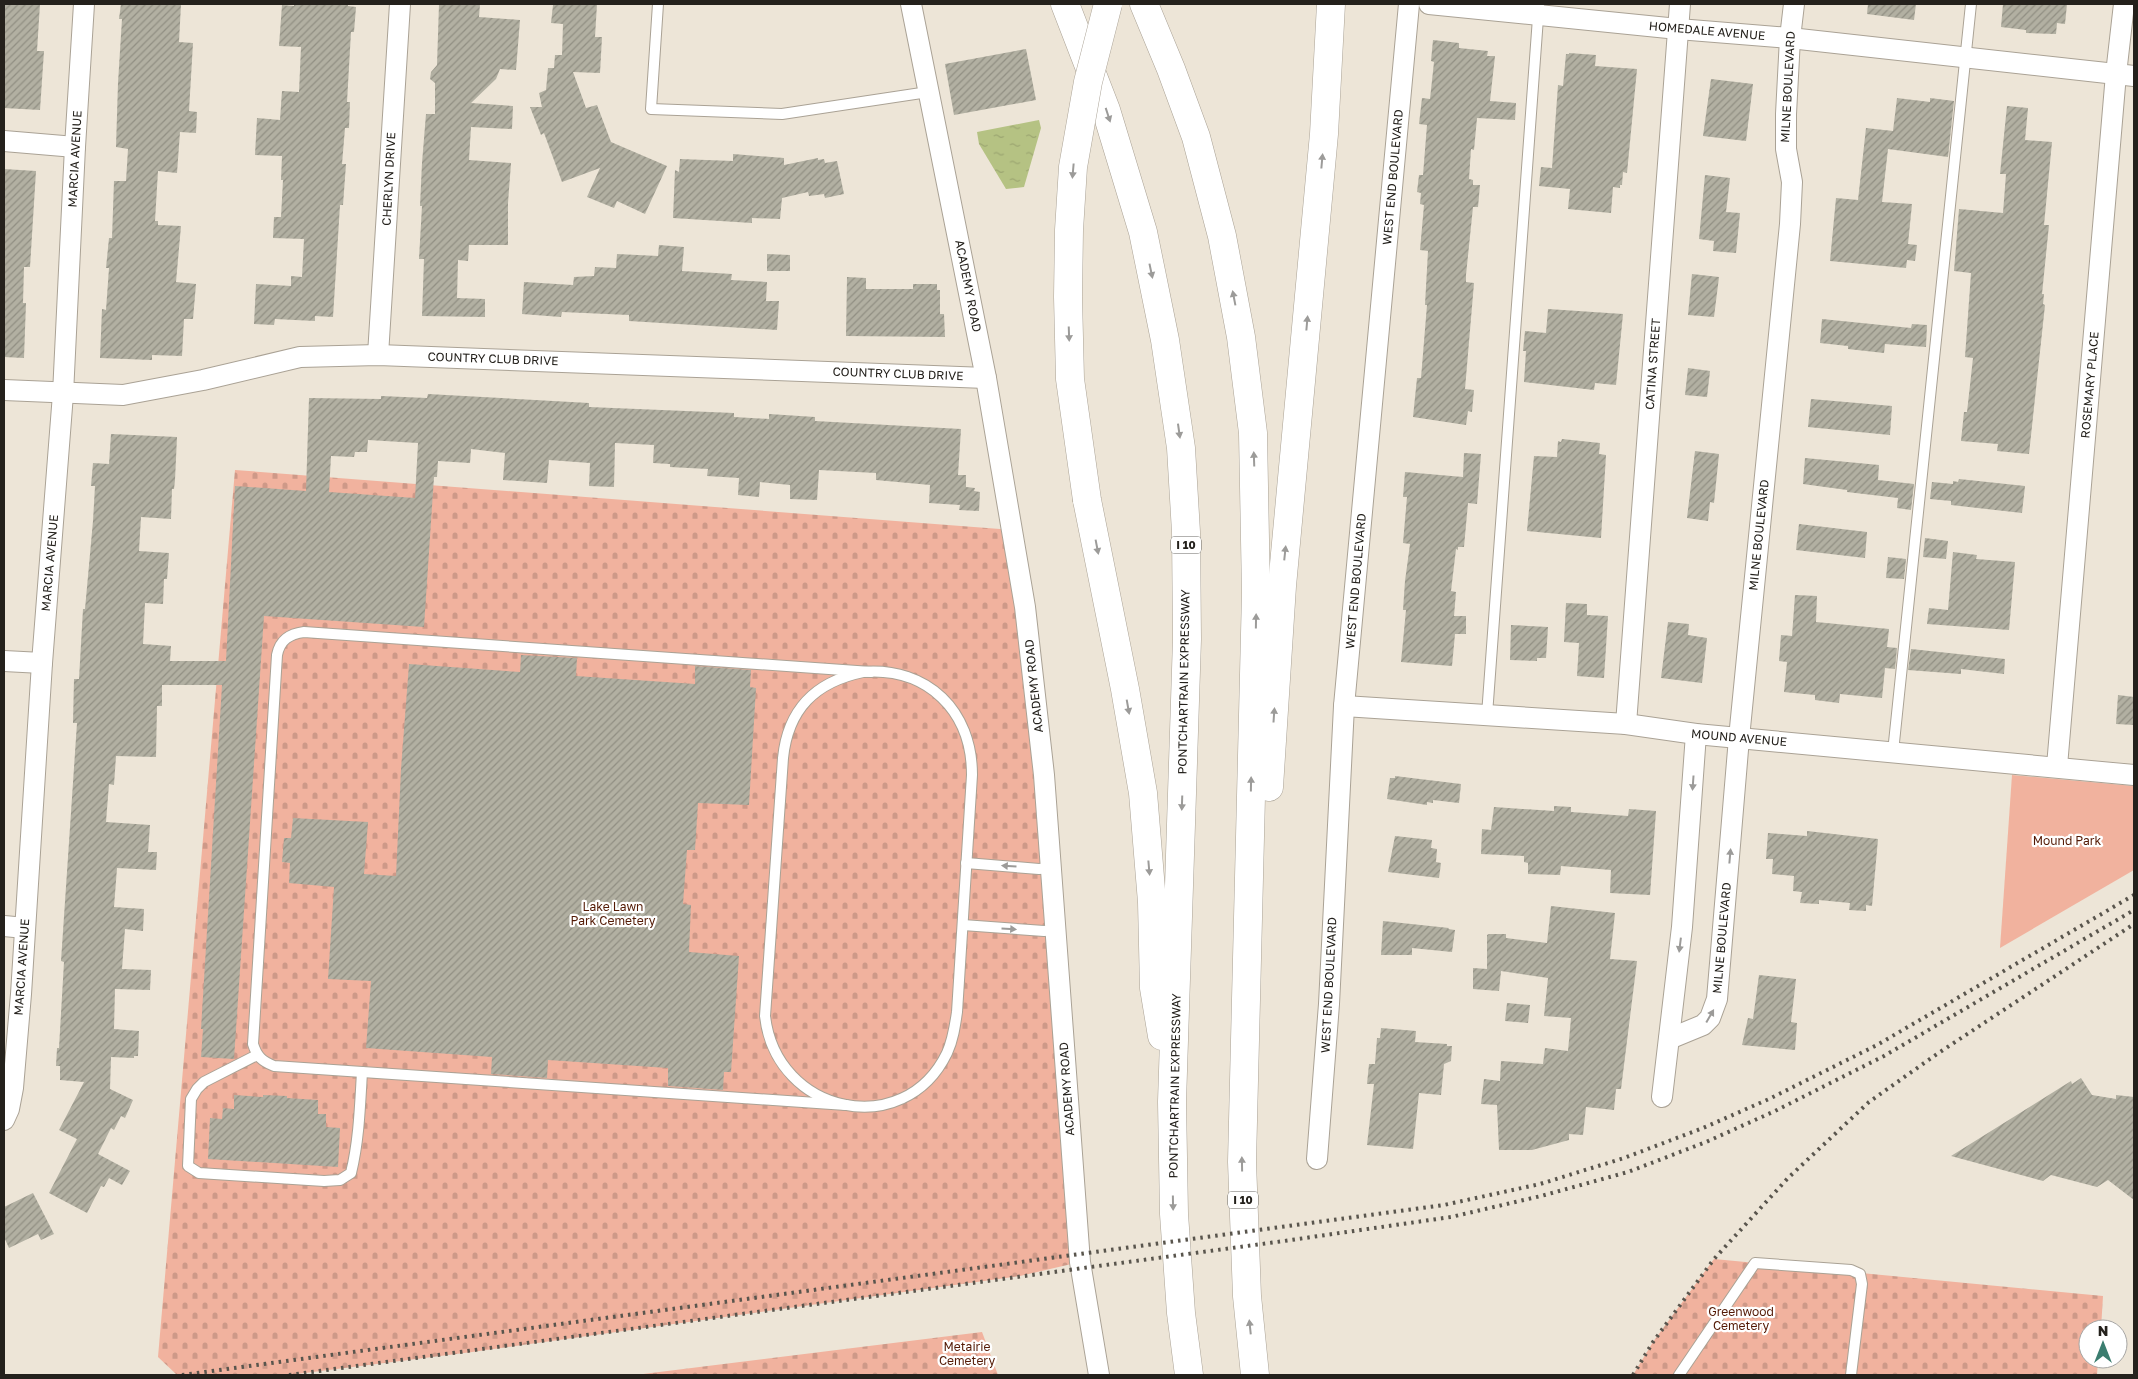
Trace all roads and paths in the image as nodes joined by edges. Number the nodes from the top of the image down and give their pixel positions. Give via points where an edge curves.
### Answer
1 (84, 4) edge
2 (400, 4) edge
3 (658, 4) edge
4 (911, 4) edge
5 (1065, 4) edge
6 (1108, 4) edge
7 (1144, 4) edge
8 (1331, 4) edge
9 (1339, 4) edge
10 (1409, 4) edge
11 (1429, 4) edge
12 (1680, 4) edge
13 (1794, 4) edge
14 (1971, 4) edge
15 (2124, 4) edge
16 (1539, 9) edge
17 (1678, 29) junction
18 (1330, 34) junction
19 (1790, 38) junction
20 (1966, 57) junction
21 (2125, 75) edge
22 (928, 92) junction
23 (4, 141) edge
24 (75, 147) junction
25 (378, 355) junction
26 (986, 378) junction
27 (4, 390) edge
28 (63, 394) junction
29 (4, 661) edge
30 (42, 663) junction
31 (871, 672) junction
32 (1344, 706) junction
33 (1487, 715) junction
34 (1626, 724) junction
35 (1696, 734) junction
36 (1739, 738) junction
37 (1893, 752) junction
38 (2057, 766) junction
39 (2134, 775) edge
40 (966, 863) junction
41 (1051, 868) junction
42 (962, 925) junction
43 (4, 926) edge
44 (25, 928) junction
45 (1055, 930) junction
46 (1245, 1025) junction
47 (1669, 1039) junction
48 (257, 1055) junction
49 (362, 1072) junction
50 (1662, 1096) dead end
51 (1172, 1102) junction
52 (846, 1105) junction
53 (4, 1120) edge
54 (1317, 1159) dead end
55 (1099, 1375) edge
56 (1189, 1375) edge
57 (1255, 1375) edge
58 (1679, 1375) edge
59 (1851, 1375) edge

1 - 24 street, MARCIA AVENUE
2 - 25 street, CHERLYN DRIVE
3 - 22 lane via 651,109 782,114
4 - 22 street, ACADEMY ROAD
5 -> 51 highway, PONTCHARTRAIN EXPRESSWAY / I 10 via 1106,110 1143,232 1165,340 1181,448 1186,532 1186,639
6 -> 51 highway, bridge via 1088,82 1074,158 1069,230 1070,379 1088,500 1143,793 1152,902 1154,988
46 -> 7 highway, I 10 via 1256,593 1253,433 1241,337 1222,236 1196,137
8 - 18 highway
9 - 18 highway
10 - 32 street, WEST END BOULEVARD
11 - 16 street, HOMEDALE AVENUE
12 - 17 street, CATINA STREET
13 - 19 street, MILNE BOULEVARD
14 - 20 lane
15 - 21 street, ROSEMARY PLACE
16 - 17 street, HOMEDALE AVENUE
16 - 33 lane
17 - 19 street, HOMEDALE AVENUE
17 - 34 street, CATINA STREET
46 -> 18 highway via 1266,830 1282,586 1315,242
19 - 20 street, HOMEDALE AVENUE
19 - 36 street, MILNE BOULEVARD via 1786,148 1792,182 1790,224
20 - 21 street, HOMEDALE AVENUE
20 - 37 lane
21 - 38 street, ROSEMARY PLACE
22 - 26 street, ACADEMY ROAD
23 - 24 street
24 - 28 street, MARCIA AVENUE
25 - 26 street, COUNTRY CLUB DRIVE
25 - 28 street, COUNTRY CLUB DRIVE via 300,357 203,380 123,394
26 - 41 street, ACADEMY ROAD via 1025,607
27 - 28 street, COUNTRY CLUB DRIVE
28 - 30 street, MARCIA AVENUE
29 - 30 street
30 - 44 street, MARCIA AVENUE
31 - 40 lane via 896,674 920,682 940,696 961,722 968,737 972,761
31 - 48 lane via 294,633 279,645 277,655 253,1044
31 - 52 lane via 847,676 824,686 805,702 787,730 766,990 768,1032 784,1069 808,1091
32 - 33 street, MOUND AVENUE
32 - 54 street, WEST END BOULEVARD via 1329,1004
33 - 34 street, MOUND AVENUE
34 - 35 street, MOUND AVENUE
35 - 36 street, MOUND AVENUE
35 -> 47 street via 1682,927
36 - 37 street, MOUND AVENUE
47 -> 36 street, MILNE BOULEVARD via 1703,1025 1710,1018 1717,999
37 - 38 street, MOUND AVENUE
38 - 39 street, MOUND AVENUE
41 -> 40 lane
40 - 42 lane
41 - 45 street, ACADEMY ROAD
42 -> 45 lane
42 - 52 lane via 955,1030 943,1060 928,1079 902,1098 870,1106
43 - 44 street
44 - 53 street, MARCIA AVENUE via 13,1088
45 - 55 street, ACADEMY ROAD via 1080,1262
57 -> 46 highway, I 10 via 1247,1296 1242,1172
47 - 50 street
48 - 49 lane via 274,1066
48 - 49 lane via 204,1082 191,1100 188,1166 200,1173 340,1180 351,1172 354,1161
49 - 52 lane
51 -> 56 highway, PONTCHARTRAIN EXPRESSWAY / I 10 via 1174,1214
58 - 59 lane via 1756,1263 1850,1270 1860,1274 1862,1284

